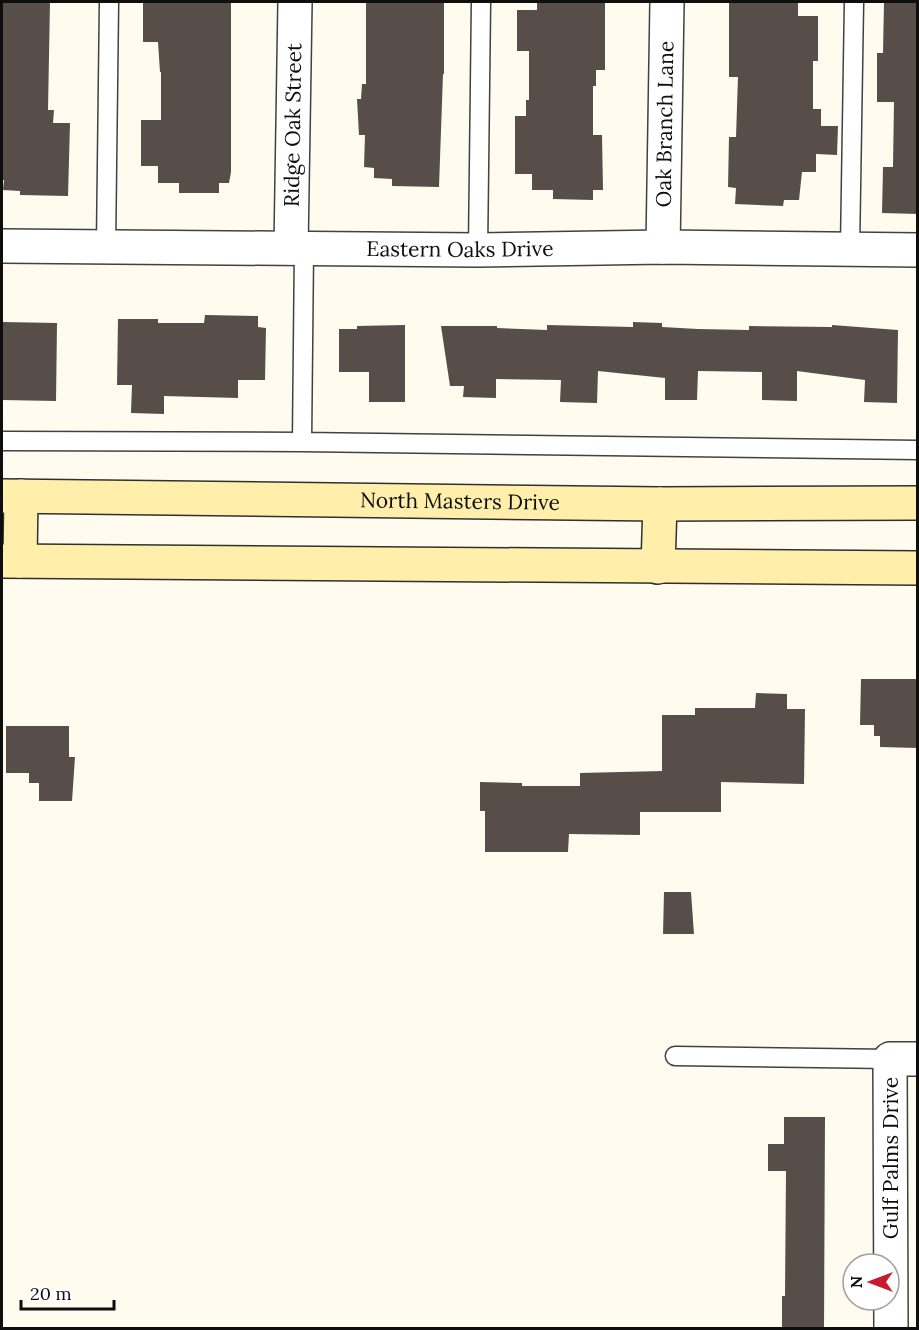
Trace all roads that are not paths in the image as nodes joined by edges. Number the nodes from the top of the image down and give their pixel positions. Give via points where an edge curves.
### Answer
1 (109, 2) edge
2 (295, 2) edge
3 (481, 2) edge
4 (668, 2) edge
5 (854, 2) edge
6 (2, 246) edge
7 (106, 246) junction
8 (663, 247) junction
9 (298, 248) junction
10 (850, 249) junction
11 (478, 250) junction
12 (918, 250) edge
13 (2, 441) edge
14 (302, 442) junction
15 (918, 450) edge
16 (11, 496) edge
17 (918, 503) edge
18 (660, 504) junction
19 (11, 561) edge
20 (658, 567) junction
21 (918, 568) edge
22 (675, 1056) dead end
23 (904, 1059) edge
24 (891, 1329) edge

1 - 7 lane
2 - 9 street, Ridge Oak Street
3 - 11 lane
4 - 8 street, Oak Branch Lane
5 - 10 lane
6 - 7 street, Eastern Oaks Drive
7 - 9 street, Eastern Oaks Drive
8 - 10 street, Eastern Oaks Drive
8 - 11 street, Eastern Oaks Drive
9 - 11 street, Eastern Oaks Drive
9 - 14 lane
10 - 12 street, Eastern Oaks Drive
13 - 14 lane
14 - 15 lane
16 - 18 main road, North Masters Drive
16 - 19 main road
17 - 18 main road, North Masters Drive
18 - 20 main road
19 - 20 main road
20 - 21 main road
22 - 23 lane
23 - 24 street, Gulf Palms Drive

